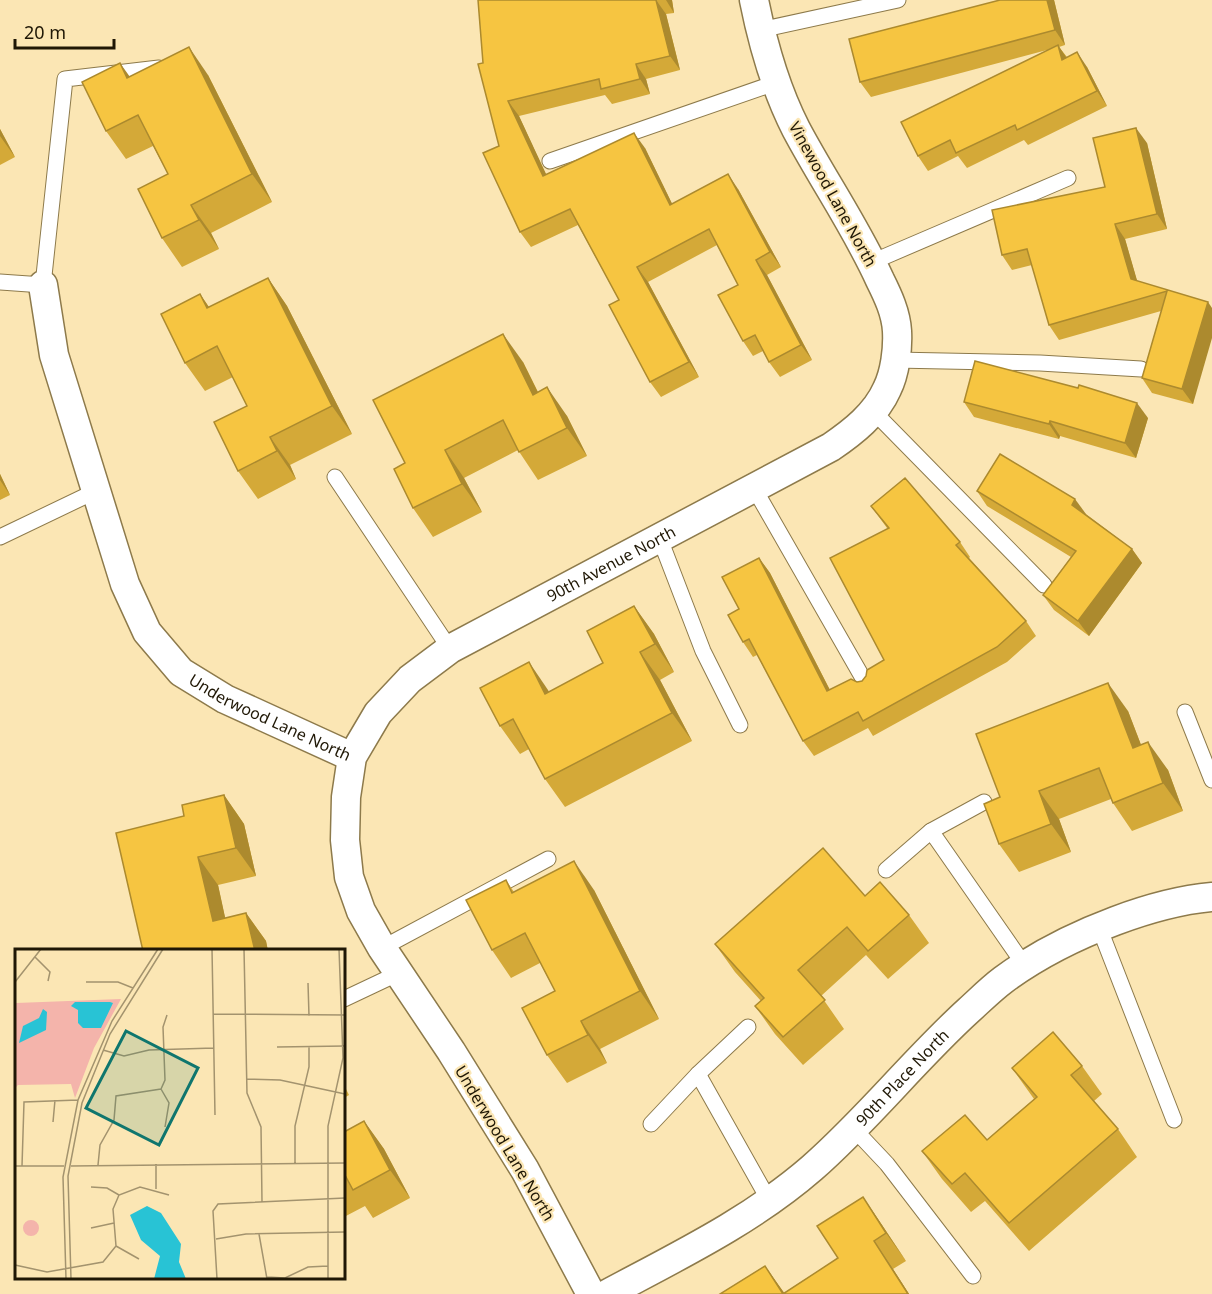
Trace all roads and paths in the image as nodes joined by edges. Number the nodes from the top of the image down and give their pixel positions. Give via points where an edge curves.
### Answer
1 (754, 0) edge
2 (898, 0) edge
3 (760, 30) junction
4 (159, 68) edge
5 (776, 83) junction
6 (550, 161) dead end
7 (1068, 178) dead end
8 (872, 261) junction
9 (0, 282) edge
10 (43, 285) junction
11 (896, 360) junction
12 (1142, 369) edge
13 (880, 400) junction
14 (335, 477) dead end
15 (754, 488) junction
16 (96, 491) junction
17 (0, 537) edge
18 (660, 539) junction
19 (1044, 585) dead end
20 (450, 649) junction
21 (868, 687) edge
22 (1185, 712) dead end
23 (740, 725) dead end
24 (352, 757) junction
25 (1212, 780) edge
26 (984, 802) edge
27 (931, 831) junction
28 (548, 859) dead end
29 (886, 870) dead end
30 (1212, 897) edge
31 (1099, 927) junction
32 (382, 948) junction
33 (1025, 966) junction
34 (399, 973) junction
35 (345, 999) edge
36 (748, 1028) dead end
37 (698, 1074) junction
38 (1174, 1120) dead end
39 (651, 1124) dead end
40 (853, 1128) junction
41 (770, 1202) junction
42 (973, 1276) dead end
43 (591, 1294) edge
44 (607, 1294) edge

1 - 3 street, Vinewood Lane North
2 - 3 lane
3 - 5 street, Vinewood Lane North
4 - 10 lane via 65,79
5 - 6 lane
5 - 8 street, Vinewood Lane North via 795,127
7 - 8 lane
8 - 11 street, Vinewood Lane North via 891,304 897,331
9 - 10 lane
10 - 16 street, Underwood Lane North via 54,355
11 - 12 lane
11 - 13 street, Vinewood Lane North
13 - 15 street, 90th Avenue North via 852,433
13 - 19 lane
14 - 20 lane
15 - 18 street, 90th Avenue North
15 - 21 lane
16 - 17 lane
16 - 24 street, Underwood Lane North via 125,584 147,632 181,672 225,699
18 - 20 street, 90th Avenue North
18 - 23 lane via 703,651
20 - 24 street, 90th Avenue North via 410,679 378,713
22 - 25 lane
24 - 32 street, Underwood Lane North via 345,840 349,877 361,911
26 - 27 lane
27 - 29 lane
27 - 33 lane
28 - 32 lane
30 - 31 street, 90th Place North via 1186,899
31 - 33 street, 90th Place North via 1060,944
31 - 38 lane
32 - 34 street, Underwood Lane North
33 - 40 street, 90th Place North via 1002,981 952,1026
34 - 35 lane
34 - 43 street, Underwood Lane North via 525,1170
36 - 37 lane
37 - 39 lane
37 - 41 lane
40 - 41 street, 90th Place North via 813,1168
40 - 42 lane via 887,1164
41 - 44 street, 90th Place North

